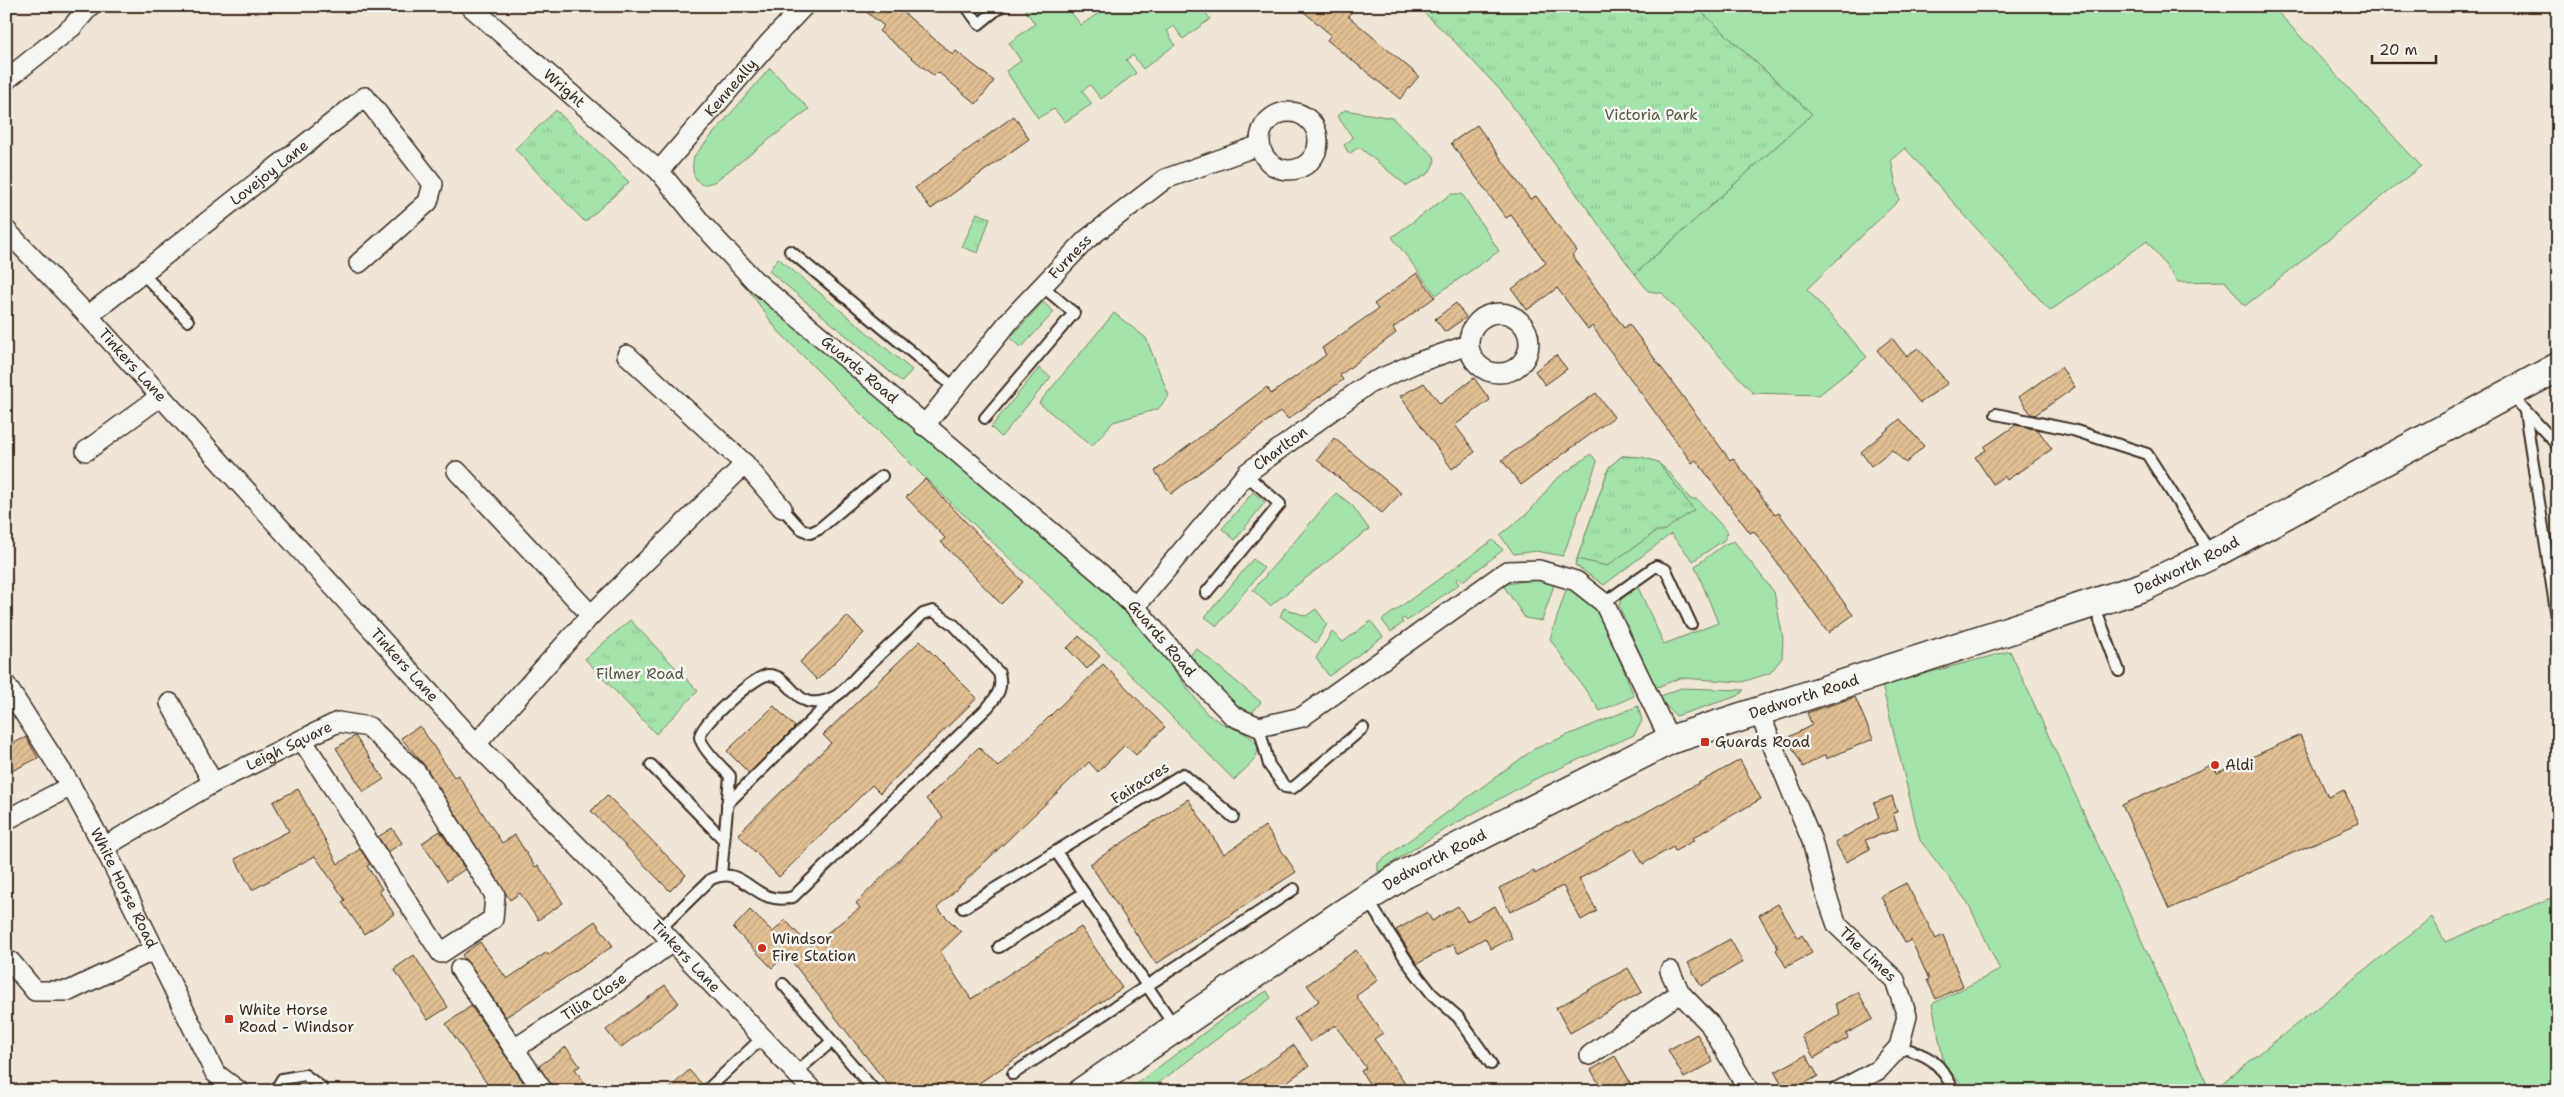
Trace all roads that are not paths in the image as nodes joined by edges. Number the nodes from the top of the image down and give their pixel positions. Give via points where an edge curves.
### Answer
1 (90, 6) edge
2 (470, 6) edge
3 (804, 6) edge
4 (966, 6) edge
5 (1001, 6) edge
6 (6, 80) edge
7 (1260, 145) dead end
8 (659, 171) junction
9 (6, 230) edge
10 (790, 251) dead end
11 (359, 262) dead end
12 (142, 273) junction
13 (1042, 286) junction
14 (88, 316) junction
15 (188, 320) dead end
16 (1468, 344) dead end
17 (627, 355) dead end
18 (2558, 367) edge
19 (955, 388) junction
20 (161, 396) junction
21 (2517, 402) junction
22 (1996, 414) dead end
23 (985, 418) dead end
24 (924, 426) junction
25 (2558, 446) edge
26 (86, 451) dead end
27 (745, 464) junction
28 (457, 471) dead end
29 (1246, 475) junction
30 (882, 476) dead end
31 (782, 508) joint
32 (2212, 555) junction
33 (1206, 593) dead end
34 (1604, 603) junction
35 (2093, 604) junction
36 (1135, 607) junction
37 (2556, 607) edge
38 (591, 615) junction
39 (1691, 624) dead end
40 (2558, 624) edge
41 (2119, 671) dead end
42 (6, 685) edge
43 (836, 697) junction
44 (170, 702) dead end
45 (1758, 710) junction
46 (1259, 727) junction
47 (1363, 728) dead end
48 (302, 740) junction
49 (1670, 740) junction
50 (476, 744) junction
51 (651, 765) dead end
52 (213, 783) junction
53 (71, 786) junction
54 (727, 804) junction
55 (1233, 817) dead end
56 (6, 820) edge
57 (723, 840) junction
58 (104, 848) junction
59 (1057, 852) junction
60 (721, 875) junction
61 (1294, 889) dead end
62 (1084, 893) junction
63 (1367, 898) junction
64 (963, 908) dead end
65 (666, 936) junction
66 (999, 947) dead end
67 (154, 950) junction
68 (11, 962) dead end
69 (460, 969) dead end
70 (1670, 971) dead end
71 (784, 984) dead end
72 (1146, 986) junction
73 (1680, 993) junction
74 (1175, 1028) junction
75 (762, 1038) junction
76 (832, 1042) junction
77 (1899, 1047) junction
78 (514, 1049) junction
79 (1590, 1055) dead end
80 (1491, 1064) dead end
81 (796, 1073) junction
82 (1013, 1074) dead end
83 (233, 1089) edge
84 (276, 1091) edge
85 (321, 1091) edge
86 (543, 1091) edge
87 (706, 1091) edge
88 (812, 1091) edge
89 (875, 1091) edge
90 (1083, 1091) edge
91 (1749, 1091) edge
92 (1839, 1091) edge
93 (1954, 1091) edge

1 - 6 street via 72,27
2 - 8 street, Wright
3 - 8 street, Kenneally
4 - 5 lane via 979,24
7 - 13 street, Furness via 1165,179 1086,240
8 - 24 street, Guards Road via 754,280
9 - 14 street, Tinkers Lane
10 - 19 lane
11 - 12 street, Lovejoy Lane via 428,202 433,184 364,97
12 - 14 street, Lovejoy Lane
12 - 15 lane
13 - 19 street, Furness
13 - 23 lane via 1074,313
14 - 20 street, Tinkers Lane
16 - 29 street, Charlton via 1368,384
17 - 27 street
18 - 21 main road, Dedworth Road
19 - 24 street, Furness
20 - 26 street
20 - 50 street, Tinkers Lane
21 - 25 lane
21 - 32 main road, Dedworth Road
21 - 37 lane
22 - 32 lane via 2073,430 2147,454
24 - 36 street, Guards Road via 1102,574
27 - 31 street
27 - 38 street
28 - 38 street
29 - 33 lane via 1280,504
29 - 36 street, Charlton
30 - 31 lane via 810,533 800,528
32 - 35 main road, Dedworth Road via 2143,587
34 - 39 lane via 1656,566 1666,570
34 - 46 street via 1576,581 1538,570 1508,571 1302,717
34 - 49 street
35 - 41 lane
35 - 45 main road, Dedworth Road
36 - 46 street, Guards Road via 1233,716
37 - 40 lane
38 - 50 street
42 - 53 street, White Horse Road
43 - 54 lane
43 - 54 lane via 812,703 802,699 781,680 761,675 710,721 700,736 730,776
43 - 60 lane via 923,614 933,611 954,625 999,673 1002,683 988,707 793,897 780,901 768,898 733,876
44 - 52 street
45 - 49 main road, Dedworth Road
45 - 77 street, The Limes via 1812,840 1837,925 1895,980 1907,1016
46 - 47 lane via 1269,765 1285,787 1293,788
48 - 48 street, Leigh Square via 338,722 368,727 416,772 495,895 493,919 441,953
48 - 52 street, Leigh Square
49 - 63 main road, Dedworth Road via 1403,875
50 - 65 street, Tinkers Lane
51 - 57 lane
52 - 58 street, Leigh Square
53 - 56 street
53 - 58 street, White Horse Road
54 - 57 lane
55 - 59 lane, Fairacres via 1183,774
57 - 60 lane
58 - 67 street, White Horse Road
59 - 62 lane
59 - 64 lane, Fairacres
60 - 65 lane via 711,879
61 - 72 lane
62 - 66 lane
62 - 72 lane
63 - 74 main road, Dedworth Road
63 - 80 lane via 1411,967 1432,994 1458,1017
65 - 75 street, Tinkers Lane
65 - 78 street, Tilia Close via 610,987
67 - 68 street via 69,991 35,991
67 - 83 street, White Horse Road via 215,1073
69 - 78 street
70 - 73 street
71 - 76 lane
72 - 74 lane
72 - 82 lane
73 - 79 street
73 - 91 street via 1709,1023
74 - 90 main road, Dedworth Road
75 - 81 street, Tinkers Lane
75 - 87 lane
76 - 81 lane
76 - 89 lane
77 - 92 street, The Limes via 1878,1070
77 - 93 lane via 1928,1056 1939,1065
78 - 86 street
81 - 88 street, Tinkers Lane
84 - 85 lane via 282,1079 305,1075 321,1087

